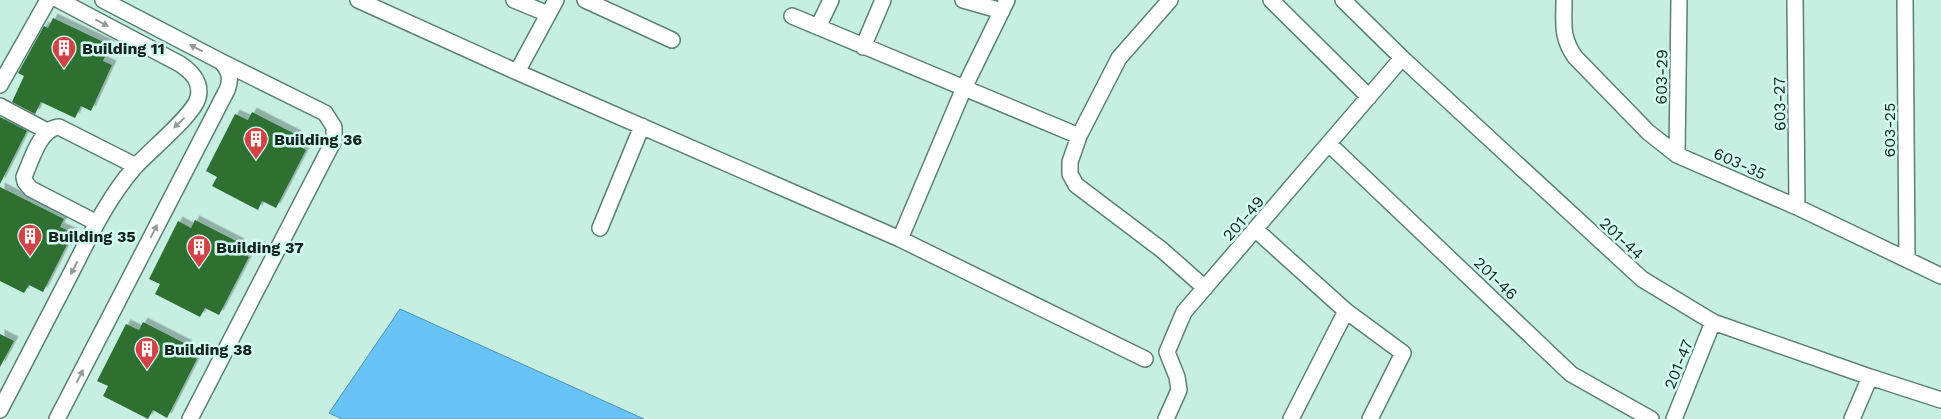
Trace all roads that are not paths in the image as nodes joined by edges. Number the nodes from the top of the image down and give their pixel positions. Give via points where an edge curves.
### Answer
1 (48, 0) edge
2 (59, 0) edge
3 (103, 0) edge
4 (358, 0) edge
5 (514, 0) edge
6 (556, 0) edge
7 (585, 0) edge
8 (830, 0) edge
9 (883, 0) edge
10 (963, 0) edge
11 (1170, 0) edge
12 (1271, 0) edge
13 (1343, 0) edge
14 (1564, 0) edge
15 (1679, 0) edge
16 (1795, 0) edge
17 (1905, 0) edge
18 (1005, 6) edge
19 (548, 14) junction
20 (792, 16) dead end
21 (818, 28) junction
22 (672, 40) dead end
23 (863, 47) junction
24 (1402, 58) junction
25 (217, 59) junction
26 (517, 72) junction
27 (0, 85) edge
28 (964, 88) junction
29 (1369, 97) junction
30 (0, 106) edge
31 (642, 126) junction
32 (47, 131) junction
33 (1079, 136) junction
34 (1329, 144) junction
35 (1677, 155) junction
36 (136, 166) junction
37 (1797, 207) junction
38 (96, 223) junction
39 (600, 228) dead end
40 (1256, 230) junction
41 (900, 239) junction
42 (1907, 259) junction
43 (1941, 276) edge
44 (1205, 288) junction
45 (1346, 311) junction
46 (1713, 322) junction
47 (1145, 359) dead end
48 (1870, 377) junction
49 (1941, 400) edge
50 (0, 410) edge
51 (57, 419) edge
52 (190, 419) edge
53 (1166, 419) edge
54 (1291, 419) edge
55 (1370, 419) edge
56 (1651, 419) edge
57 (1674, 419) edge
58 (1852, 419) edge

1 - 27 street
2 -> 36 street via 180,64 197,80 198,97 191,112
25 -> 3 street
4 - 26 street
5 - 19 street
6 - 19 street
7 - 22 street
8 - 21 street
9 - 23 street
10 - 18 street
11 - 33 street via 1119,58
12 - 29 street
13 - 24 street, 201-44
14 - 35 street, 603-35 via 1563,33 1567,46 1648,132
15 - 35 street, 603-29
16 - 37 street, 603-27
17 - 42 street, 603-25
18 - 28 street
19 - 26 street
20 - 21 street
21 - 23 street
23 - 28 street
24 - 29 street, 201-49
24 - 46 street, 201-44 via 1642,279
51 -> 25 street via 227,90 228,72
25 - 52 street via 325,114 335,133 332,146
26 - 31 street
28 - 33 street
28 - 41 street
29 - 34 street, 201-49
30 - 32 street
31 - 39 street
31 - 41 street
32 - 36 street via 59,127
32 - 38 street via 24,177 25,182 31,189
33 - 44 street via 1070,162 1070,174 1076,185 1162,250
34 - 40 street, 201-49
34 - 56 street, 201-46 via 1571,374
35 - 37 street, 603-35
36 - 38 street
37 - 42 street, 603-35
38 -> 50 street
40 - 44 street, 201-49
40 - 45 street
41 - 47 street
42 - 43 street, 603-35
44 - 53 street, 201-49 via 1184,312 1167,352 1179,390
45 - 54 street
45 - 55 street via 1403,353
46 - 48 street, 201-44
46 - 57 street, 201-47
48 - 49 street, 201-44
48 - 58 street

